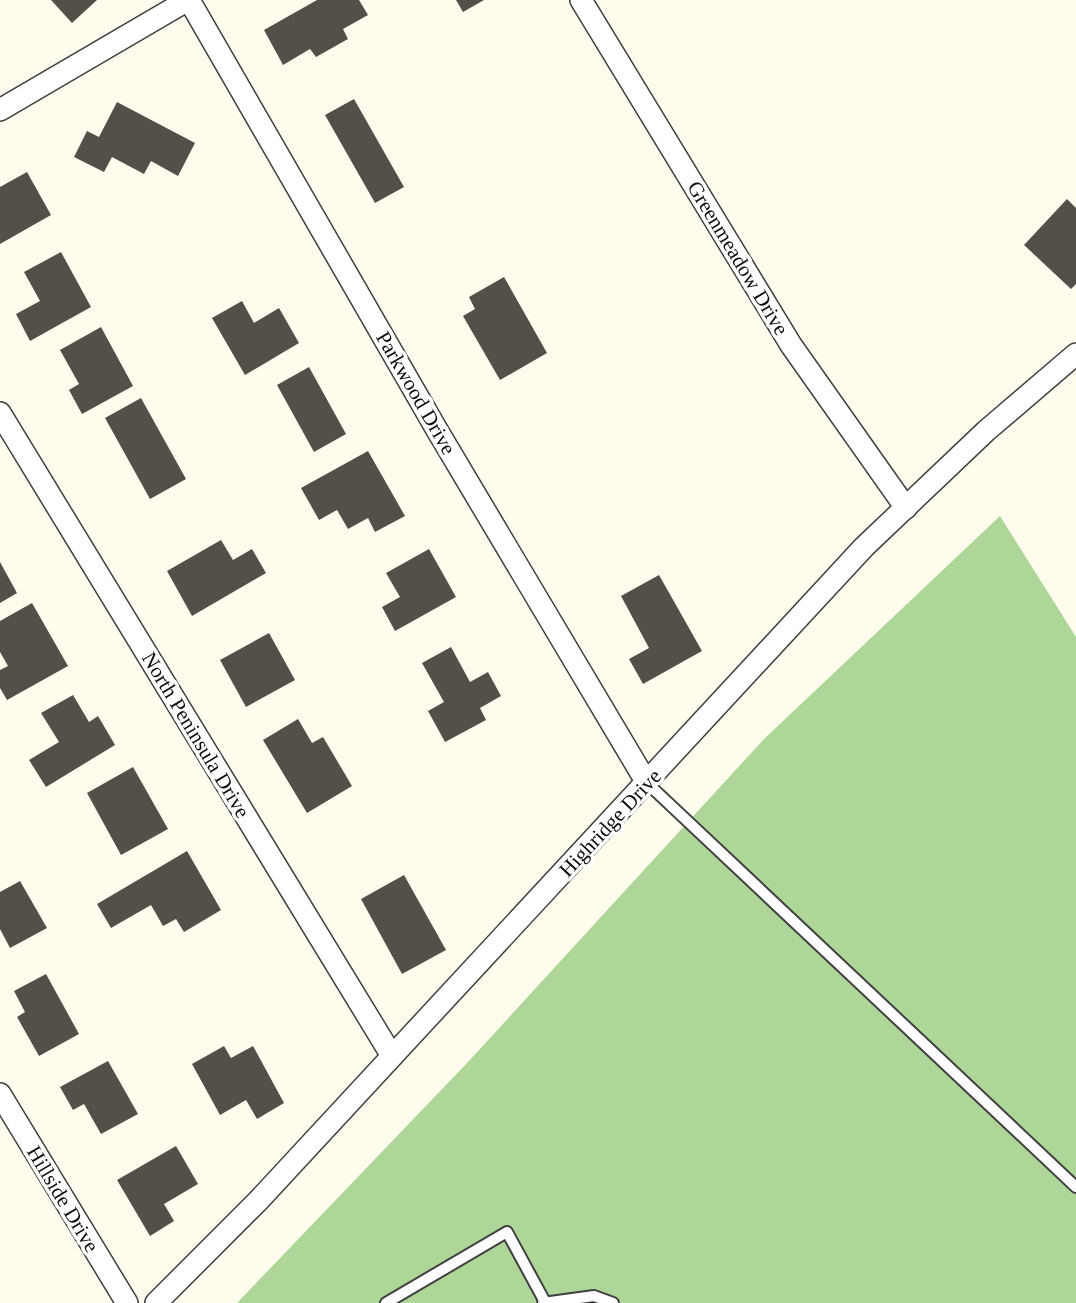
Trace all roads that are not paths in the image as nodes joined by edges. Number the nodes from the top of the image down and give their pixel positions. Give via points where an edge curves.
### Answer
1 (188, 0) edge
2 (581, 0) edge
3 (0, 110) edge
4 (1076, 354) edge
5 (0, 413) edge
6 (906, 508) junction
7 (648, 783) junction
8 (393, 1056) junction
9 (0, 1094) edge
10 (1076, 1187) edge
11 (544, 1302) edge
12 (127, 1303) edge
13 (156, 1303) edge
14 (386, 1303) edge
15 (613, 1303) edge

1 - 3 street
1 - 7 street, Parkwood Drive
2 - 6 street, Greenmeadow Drive via 791,345
4 - 6 street, Highridge Drive
5 - 8 street, North Peninsula Drive
6 - 7 street, Highridge Drive via 864,547
7 - 8 street, Highridge Drive
7 - 10 lane
8 - 13 street, Highridge Drive
9 - 12 street, Hillside Drive
11 - 14 lane via 507,1232
11 - 15 lane via 594,1296

